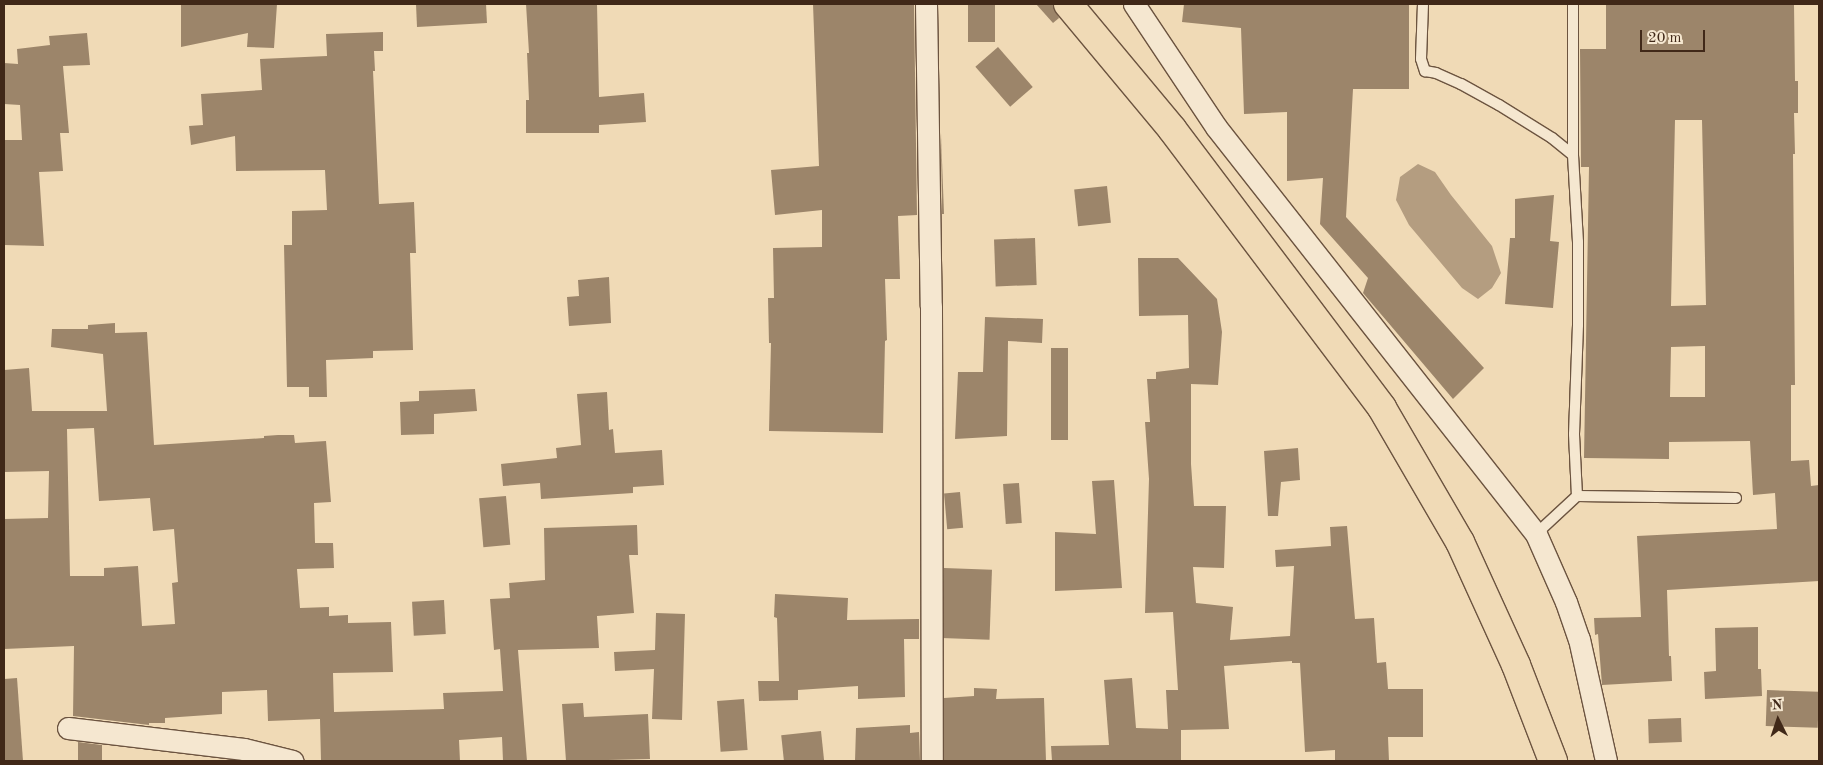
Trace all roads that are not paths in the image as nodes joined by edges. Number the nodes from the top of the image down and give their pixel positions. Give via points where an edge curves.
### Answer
1 (926, 4) edge
2 (1068, 4) edge
3 (1134, 4) edge
4 (1423, 4) edge
5 (1573, 4) edge
6 (1573, 155) junction
7 (1577, 496) junction
8 (1736, 498) dead end
9 (1536, 534) junction
10 (68, 728) dead end
11 (293, 761) edge
12 (932, 761) edge
13 (1553, 761) edge
14 (1606, 761) edge

1 - 12 street via 931,306
2 - 13 main road via 1172,129 1382,408 1460,542 1516,665
3 - 9 street via 1216,127
4 - 6 lane via 1421,59 1425,70 1461,84 1499,105
5 - 6 lane
6 - 7 lane via 1578,242 1574,434
7 - 8 lane
7 - 9 lane
9 - 14 street via 1566,602 1578,639
10 - 11 street via 244,749

